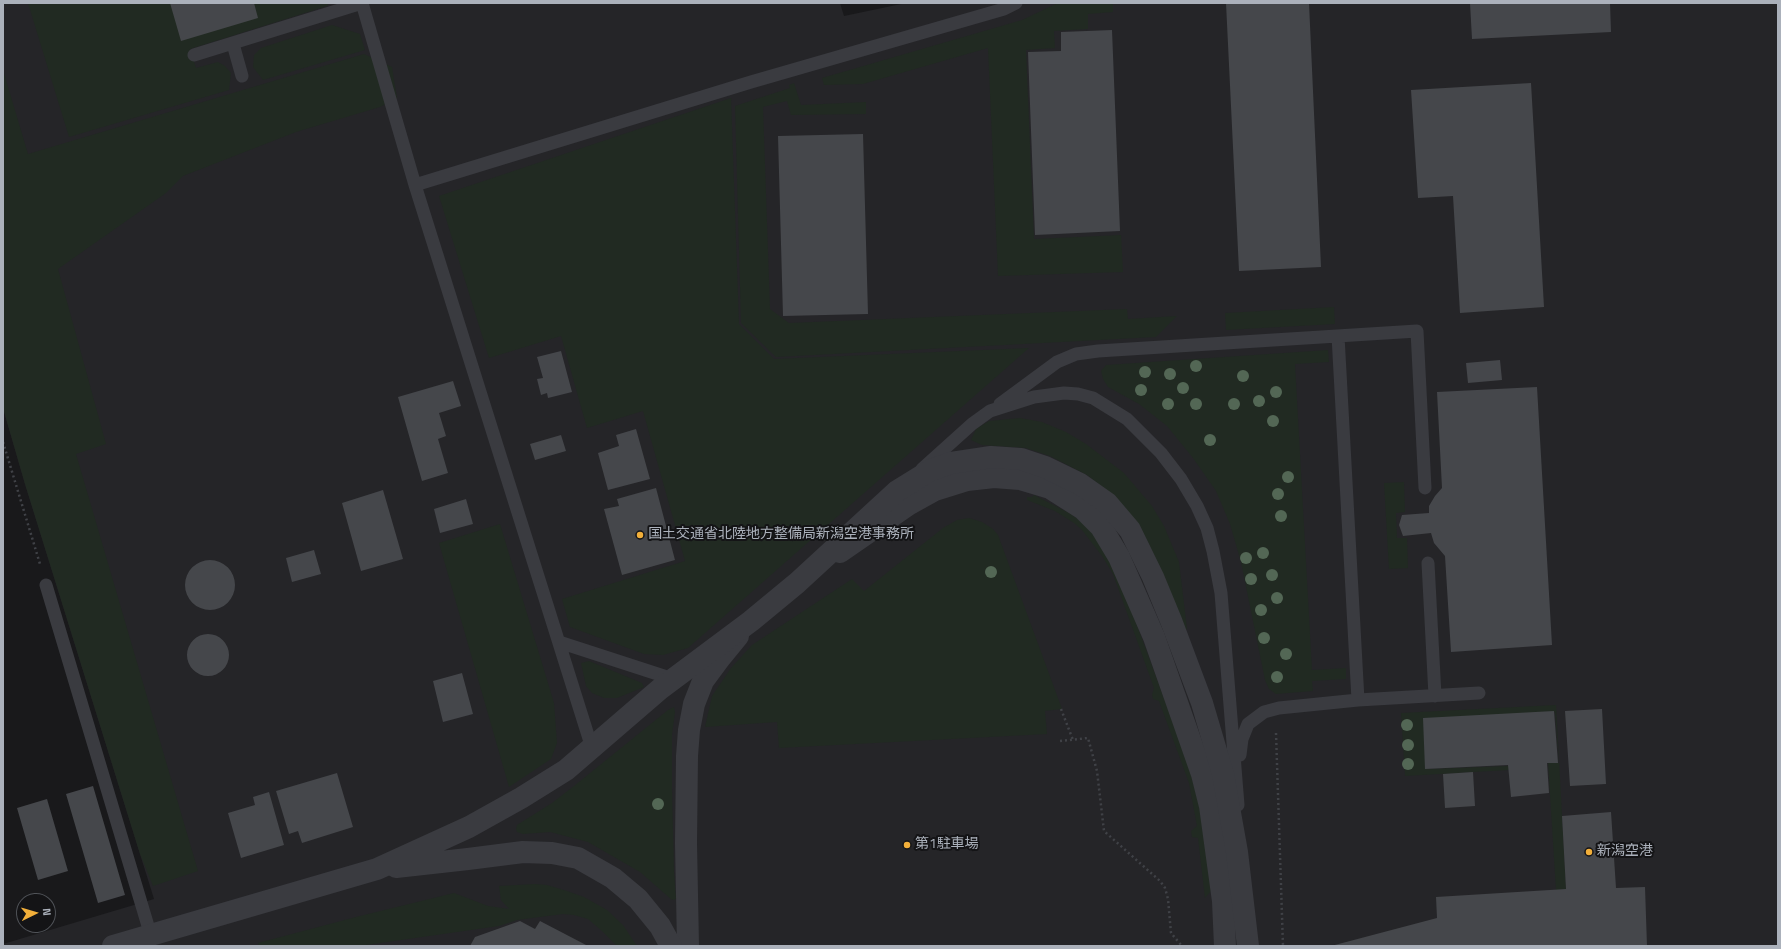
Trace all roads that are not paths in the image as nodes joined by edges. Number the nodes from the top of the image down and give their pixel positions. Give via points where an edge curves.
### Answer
1 (362, 3) edge
2 (1016, 3) edge
3 (233, 44) junction
4 (194, 56) dead end
5 (242, 76) dead end
6 (415, 185) junction
7 (1338, 336) junction
8 (990, 411) junction
9 (1425, 488) dead end
10 (897, 491) junction
11 (1428, 563) dead end
12 (797, 583) junction
13 (46, 585) road end
14 (751, 621) junction
15 (558, 642) junction
16 (674, 679) junction
17 (1479, 693) dead end
18 (1435, 696) junction
19 (1358, 700) junction
20 (592, 748) junction
21 (1236, 783) junction
22 (377, 869) junction
23 (151, 936) junction
24 (113, 946) edge
25 (671, 946) edge
26 (688, 946) edge
27 (1225, 946) edge
28 (1248, 946) edge

1 - 3 lane
1 - 6 lane
2 - 6 lane via 1004,9 751,82
3 - 4 lane
3 - 5 lane
6 - 15 lane
7 - 8 lane via 1076,354 1057,362
7 - 9 lane via 1416,331
7 - 19 lane
8 - 10 lane
8 - 21 lane via 1034,397 1064,393 1093,398 1127,419 1161,453 1181,479 1207,528 1221,593
10 - 12 street
10 - 28 street via 931,470 951,463 991,457 1021,459 1080,484 1107,503 1130,530 1153,576 1172,623 1202,703 1221,766 1236,852
11 - 18 lane
12 - 14 street
12 - 27 street via 908,505 936,490 967,480 1020,478 1050,488 1083,509 1101,527 1119,557 1154,637 1202,774 1210,806 1223,901
13 - 23 lane
14 - 16 street
14 - 26 street via 703,682 694,704 687,756
15 - 16 lane
15 - 20 lane
16 - 20 street
17 - 18 lane
18 - 19 lane
19 - 21 lane via 1279,708 1264,712 1248,724 1242,739
20 - 22 street via 566,770 469,827
21 - 28 lane
22 - 23 street
22 - 25 street via 523,852 552,853 578,858 613,878 638,899 660,926
23 - 24 street

